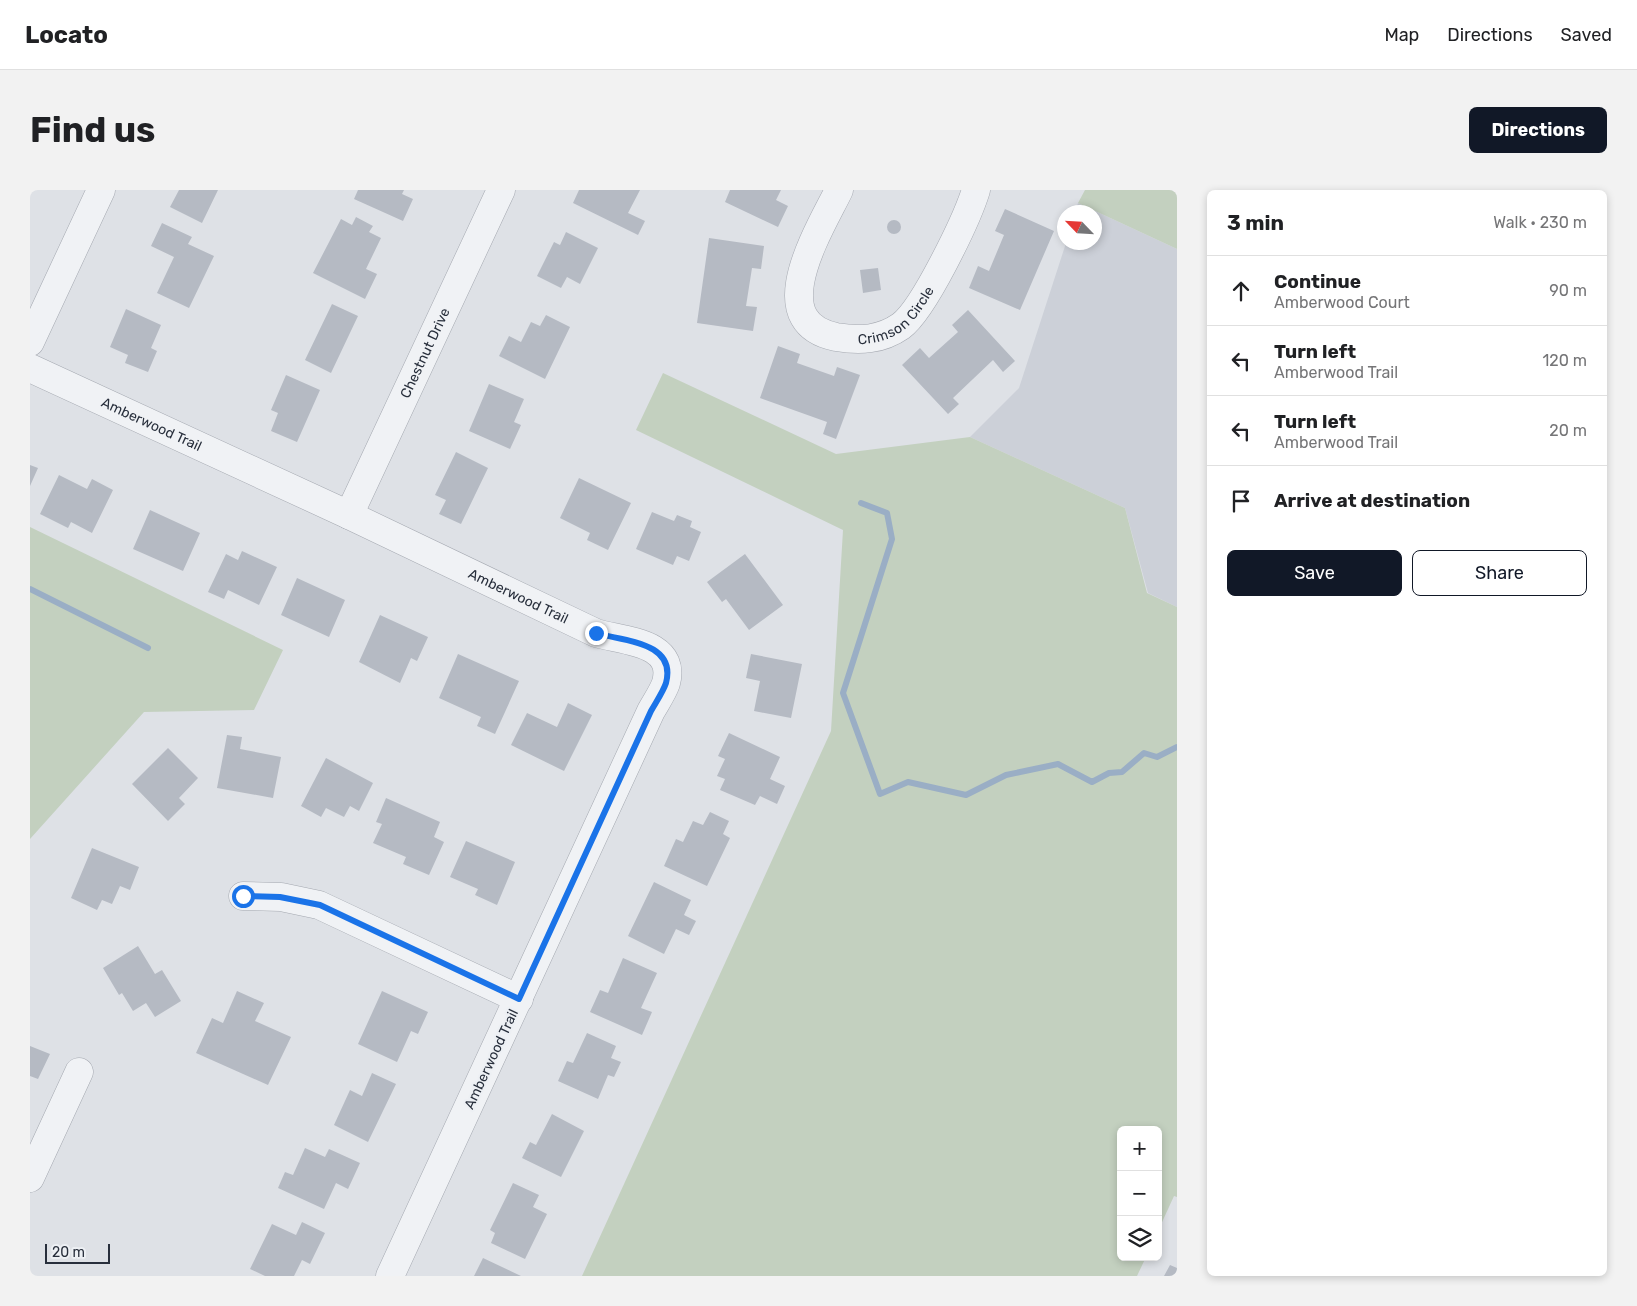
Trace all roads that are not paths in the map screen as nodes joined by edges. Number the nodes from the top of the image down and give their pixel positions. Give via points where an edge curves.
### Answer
1 (101, 190) edge
2 (501, 190) edge
3 (839, 190) edge
4 (976, 190) edge
5 (30, 342) edge
6 (30, 368) edge
7 (349, 515) junction
8 (243, 896) dead end
9 (519, 999) junction
10 (79, 1072) dead end
11 (30, 1178) edge
12 (390, 1276) edge

1 - 5 street
2 - 7 street, Chestnut Drive
3 - 4 street, Crimson Circle via 801,276 798,304 807,321 819,331 848,339 868,340 902,325 916,311
6 - 7 street, Amberwood Trail
7 - 9 street, Amberwood Trail via 596,633 654,648 667,667 666,684
8 - 9 street via 280,897 320,905
9 - 12 street, Amberwood Trail
10 - 11 street

